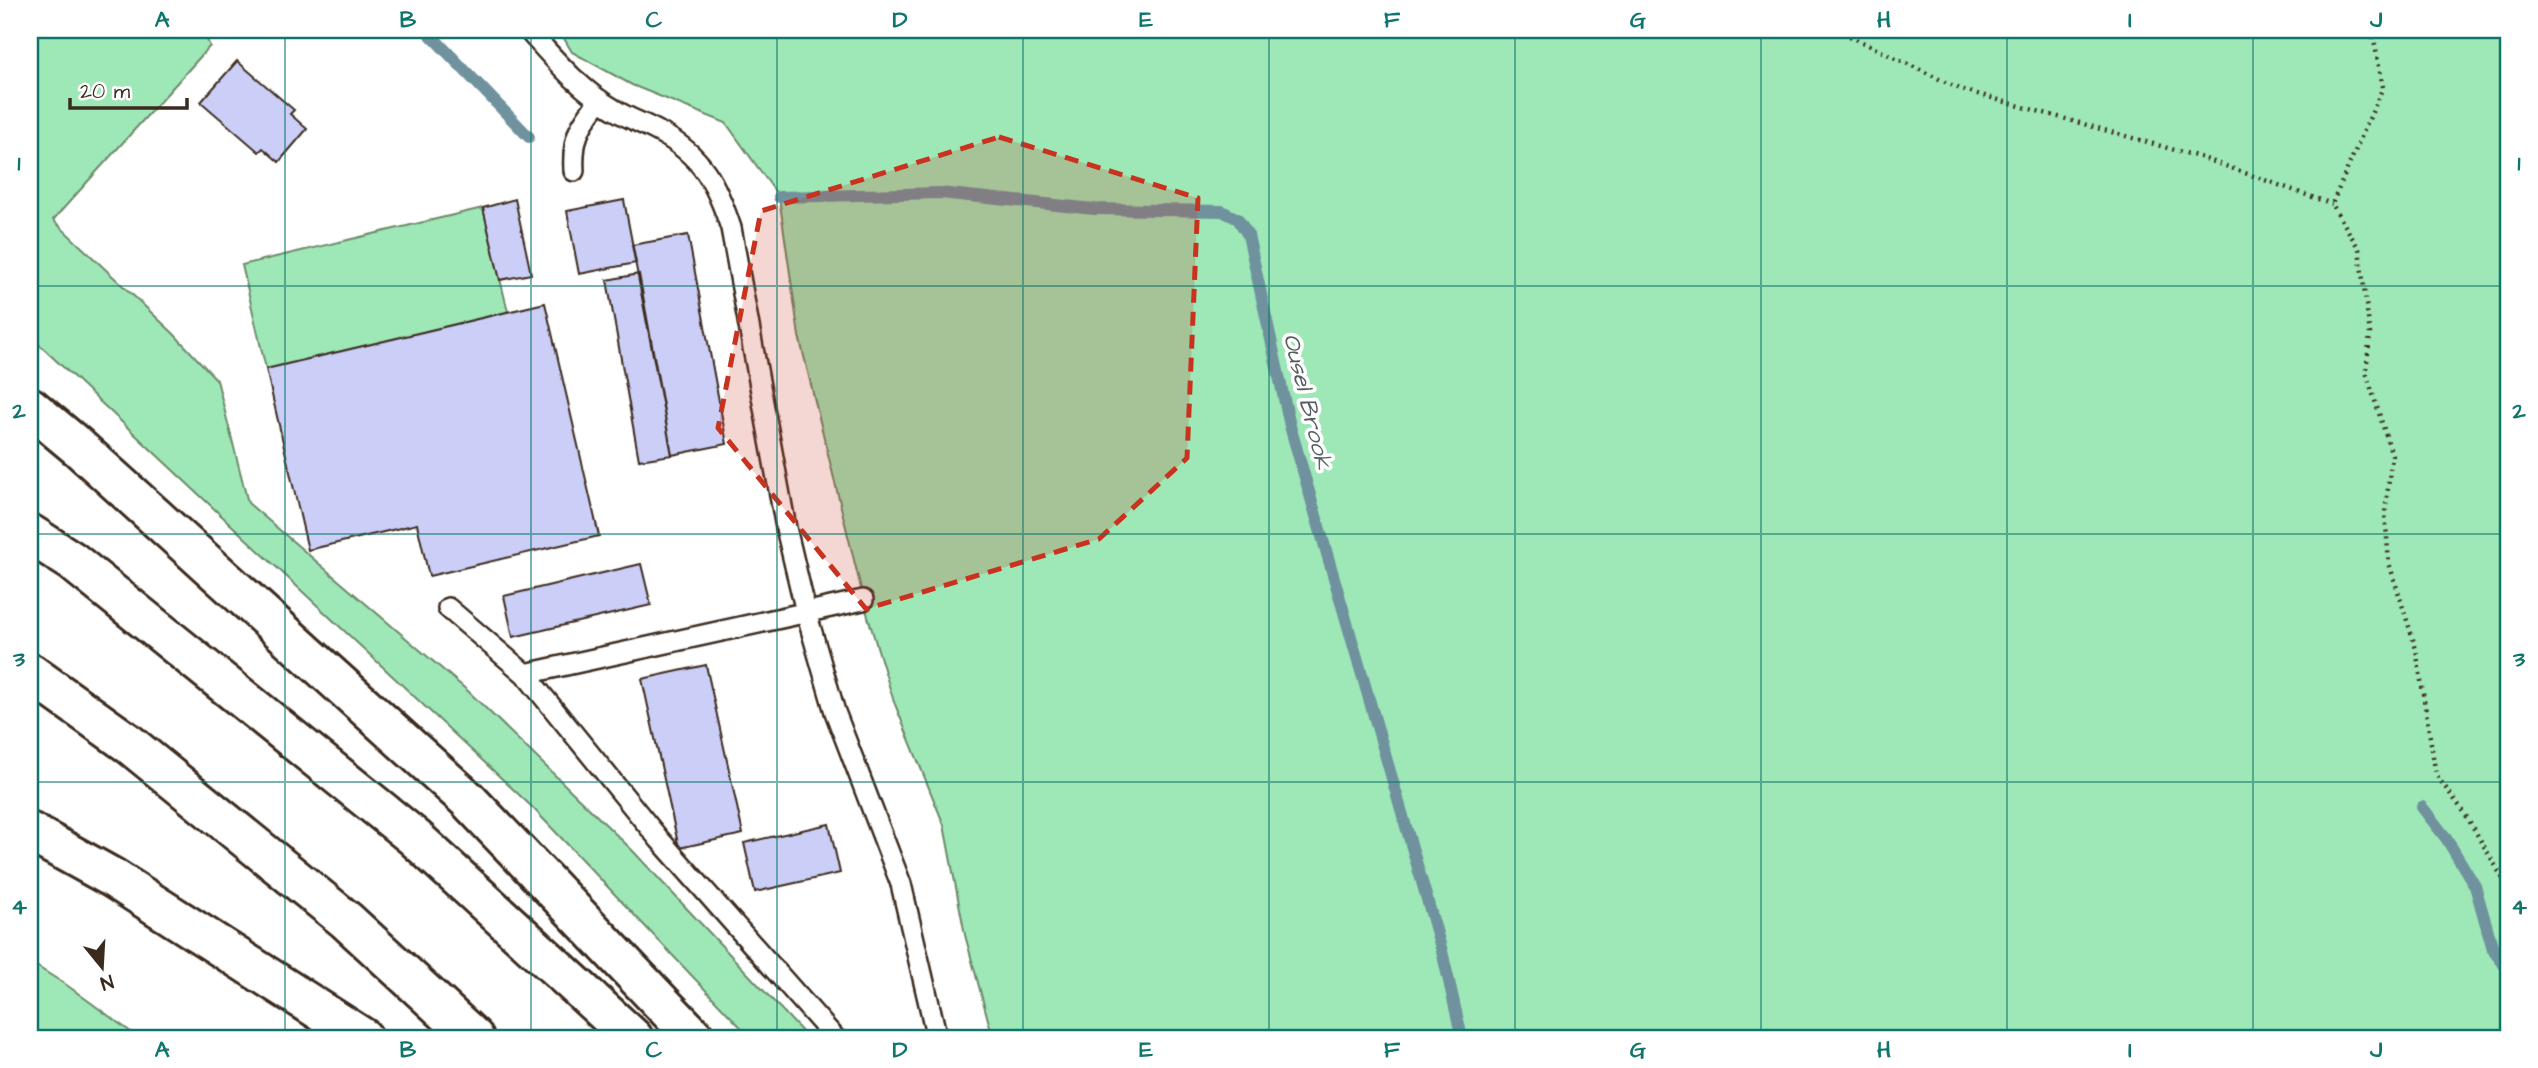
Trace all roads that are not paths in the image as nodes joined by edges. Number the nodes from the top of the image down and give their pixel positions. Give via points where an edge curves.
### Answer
1 (528, 30) edge
2 (600, 100) junction
3 (574, 171) dead end
4 (30, 407) edge
5 (30, 534) edge
6 (863, 600) dead end
7 (448, 608) dead end
8 (806, 612) junction
9 (30, 673) edge
10 (525, 674) junction
11 (30, 832) edge
12 (363, 1038) edge
13 (474, 1038) edge
14 (633, 1038) edge
15 (695, 1038) edge
16 (835, 1038) edge
17 (937, 1038) edge

1 - 2 lane via 571,78
2 - 3 lane via 576,136
2 - 8 lane via 693,154 719,192 741,276 783,516
4 - 15 highway via 467,799
5 - 14 highway via 72,561 415,837
6 - 8 lane
7 - 10 lane
8 - 10 lane
8 - 17 lane via 835,712 901,884
9 - 13 highway via 128,743 346,920
10 - 16 lane via 659,839
11 - 12 highway via 113,878

